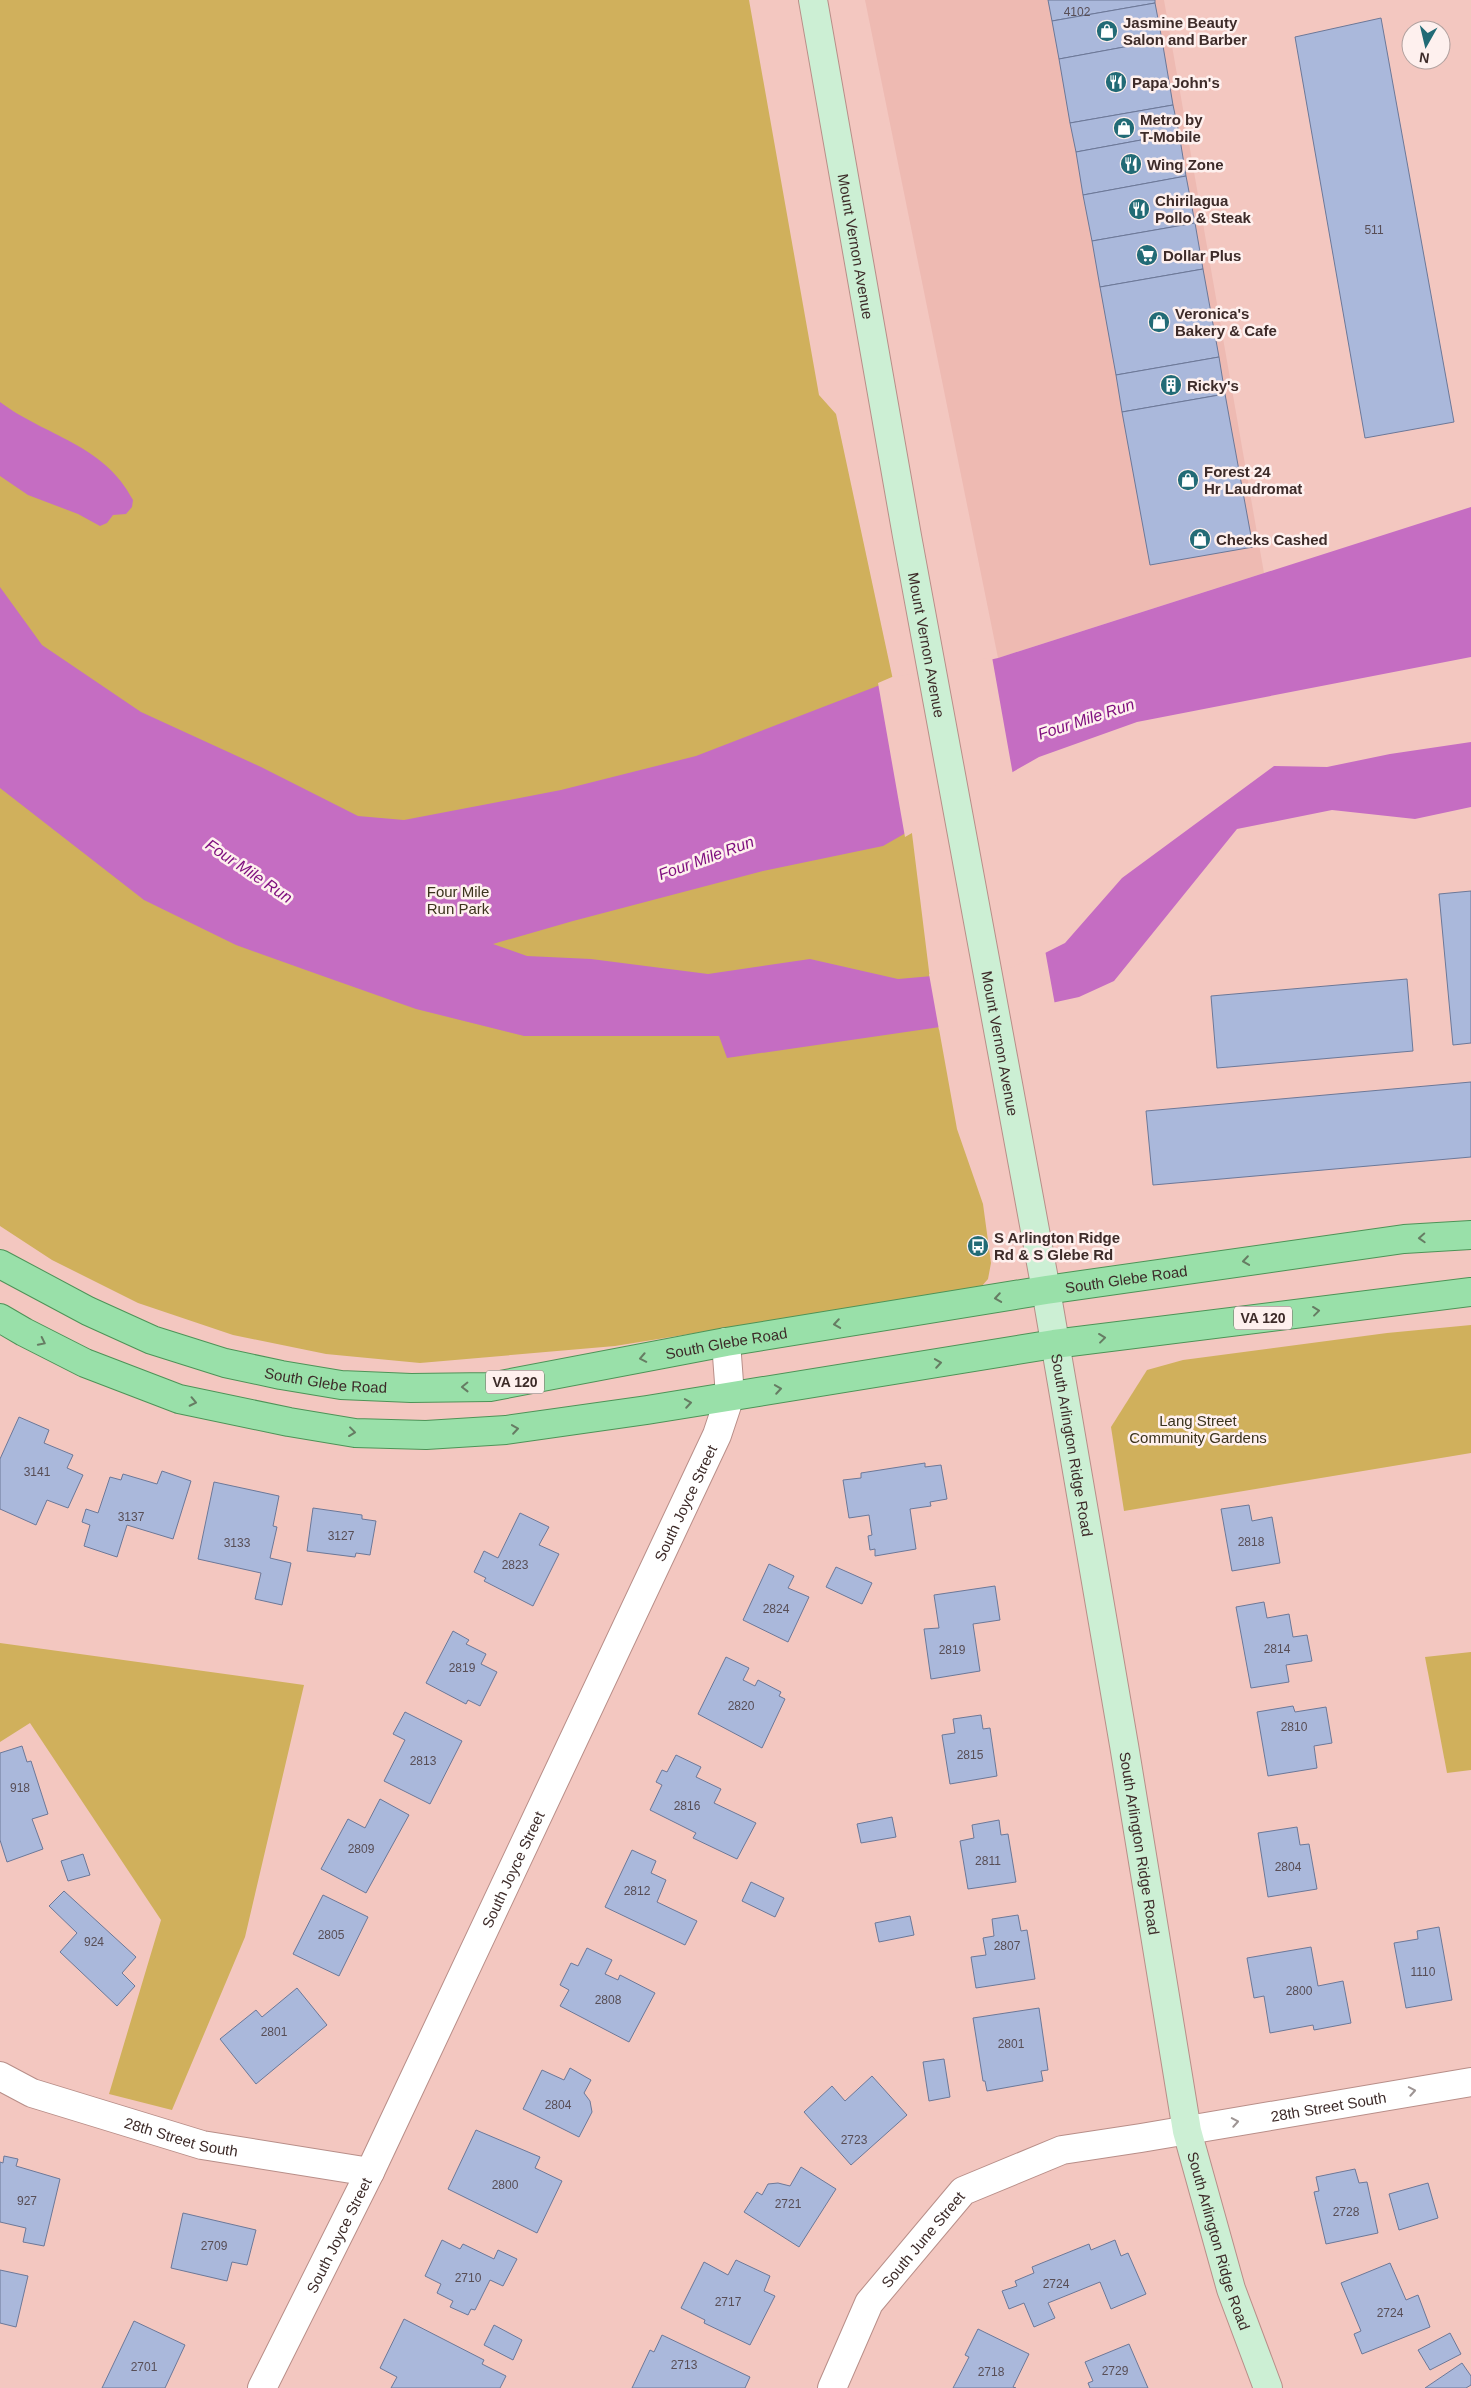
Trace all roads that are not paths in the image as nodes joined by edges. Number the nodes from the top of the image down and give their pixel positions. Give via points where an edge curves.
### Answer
1 (813, 0) edge
2 (1471, 1235) edge
3 (0, 1264) edge
4 (1046, 1290) junction
5 (1471, 1292) edge
6 (0, 1318) edge
7 (726, 1342) junction
8 (1054, 1344) junction
9 (730, 1396) junction
10 (0, 2076) edge
11 (1471, 2082) edge
12 (1187, 2130) junction
13 (370, 2172) junction
14 (262, 2388) edge
15 (832, 2388) edge
16 (1268, 2388) edge

1 - 4 main road, Mount Vernon Avenue via 874,353
2 -> 4 main road, South Glebe Road / VA 120 via 1395,1240
7 -> 3 main road, South Glebe Road / VA 120 via 490,1387 341,1385 224,1363 152,1340 80,1307
4 -> 7 main road, South Glebe Road / VA 120
4 - 8 main road, South Arlington Ridge Road
8 -> 5 main road, VA 120
6 -> 9 main road, VA 120 via 85,1363 180,1399 355,1433 426,1436 506,1430
7 - 9 street, South Joyce Street
9 -> 8 main road, VA 120
8 - 12 main road, South Arlington Ridge Road
9 - 13 street, South Joyce Street via 717,1435
10 - 13 street, 28th Street South via 32,2093 202,2146
12 -> 11 street, 28th Street South
12 - 15 street, South June Street via 1062,2150 963,2191 869,2304
12 - 16 main road, South Arlington Ridge Road via 1231,2290
13 - 14 street, South Joyce Street

